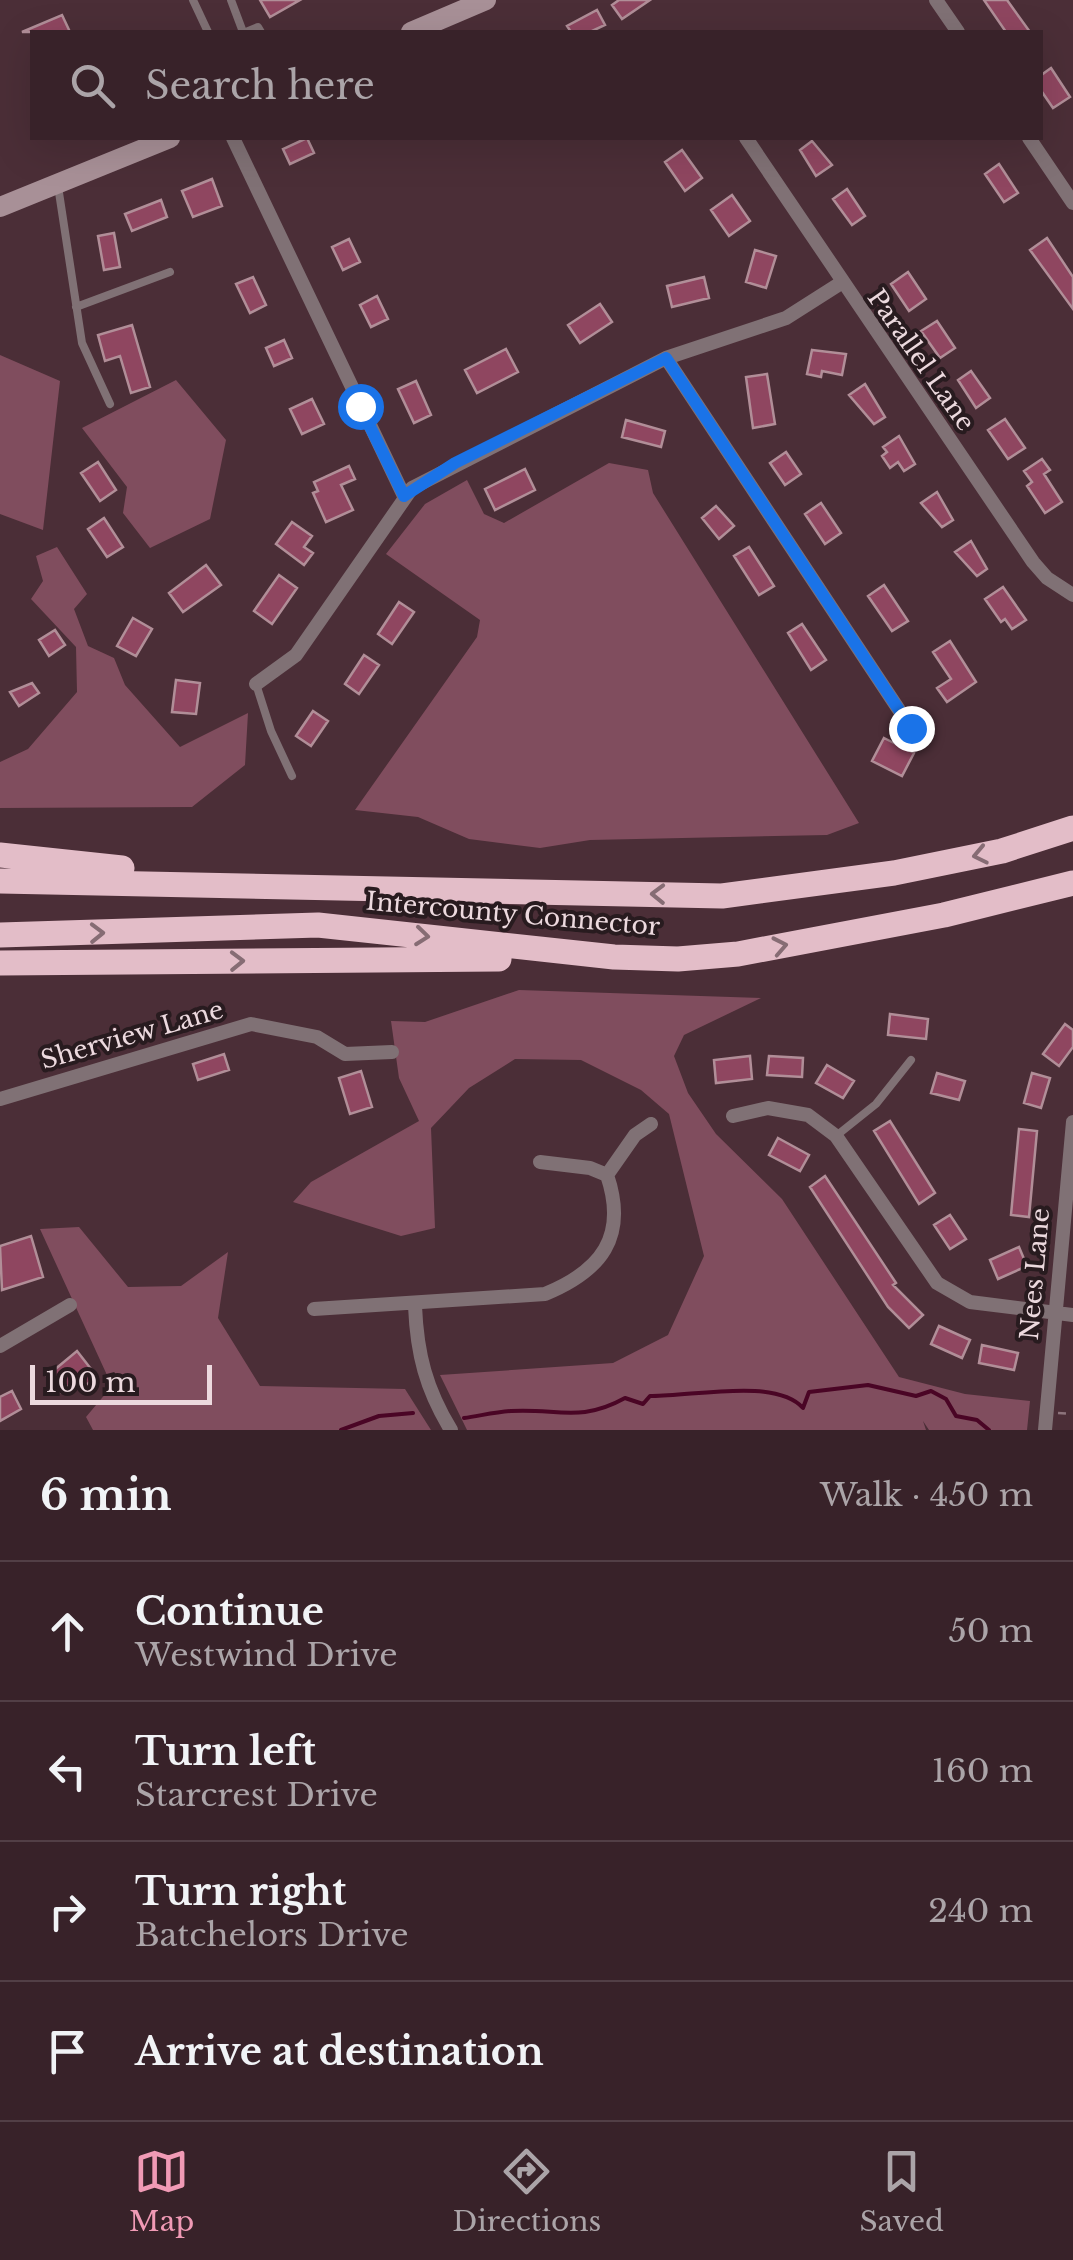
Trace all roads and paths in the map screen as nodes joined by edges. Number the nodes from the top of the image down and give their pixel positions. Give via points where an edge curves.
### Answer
1 (192, 0) edge
2 (231, 0) edge
3 (486, 0) edge
4 (936, 0) edge
5 (207, 30) edge
6 (244, 30) edge
7 (416, 30) edge
8 (957, 30) edge
9 (165, 140) edge
10 (233, 140) edge
11 (747, 140) edge
12 (1030, 140) edge
13 (58, 185) junction
14 (1073, 203) edge
15 (0, 207) edge
16 (170, 272) dead end
17 (841, 283) junction
18 (76, 307) junction
19 (666, 358) junction
20 (110, 404) dead end
21 (404, 496) junction
22 (1073, 595) edge
23 (256, 684) joint
24 (911, 728) dead end
25 (292, 776) dead end
26 (1073, 828) edge
27 (0, 856) edge
28 (0, 881) edge
29 (1073, 883) edge
30 (282, 884) junction
31 (0, 934) edge
32 (614, 958) junction
33 (0, 964) edge
34 (392, 1052) dead end
35 (911, 1060) dead end
36 (0, 1098) edge
37 (732, 1116) dead end
38 (1073, 1122) edge
39 (651, 1124) dead end
40 (836, 1136) junction
41 (540, 1162) dead end
42 (607, 1175) junction
43 (70, 1306) dead end
44 (415, 1306) junction
45 (314, 1309) dead end
46 (1053, 1313) junction
47 (1073, 1315) edge
48 (0, 1346) edge
49 (451, 1430) edge
50 (1045, 1430) edge

1 - 5 lane
2 - 6 lane
3 - 7 main road
4 - 8 street
9 - 13 main road
10 - 21 street
11 - 17 street, Parallel Lane
12 - 14 street
13 - 15 main road
13 - 18 lane
16 - 18 lane
17 - 19 street via 786,318
17 - 22 street, Parallel Lane via 1033,562
18 - 20 lane via 82,343
19 - 21 street via 455,463
19 - 24 street
21 - 23 street via 296,655
23 - 25 lane
26 -> 30 highway, Intercounty Connector via 894,873 722,896
27 - 30 highway
28 - 30 highway, Intercounty Connector
32 -> 29 highway, Intercounty Connector via 738,954
31 -> 32 highway, Intercounty Connector via 318,925
33 -> 32 highway
34 - 36 street, Sherview Lane via 345,1054 316,1037 251,1024
35 - 40 lane via 876,1104
37 - 40 street via 768,1108 808,1115
38 - 46 street, Nees Lane
39 - 42 street
40 - 46 street via 937,1284 970,1302
41 - 42 street
42 - 44 street via 615,1218 607,1247 577,1281 545,1294
43 - 48 street
44 - 45 street
44 - 49 street via 428,1392
46 - 47 street
46 - 50 street, Nees Lane

